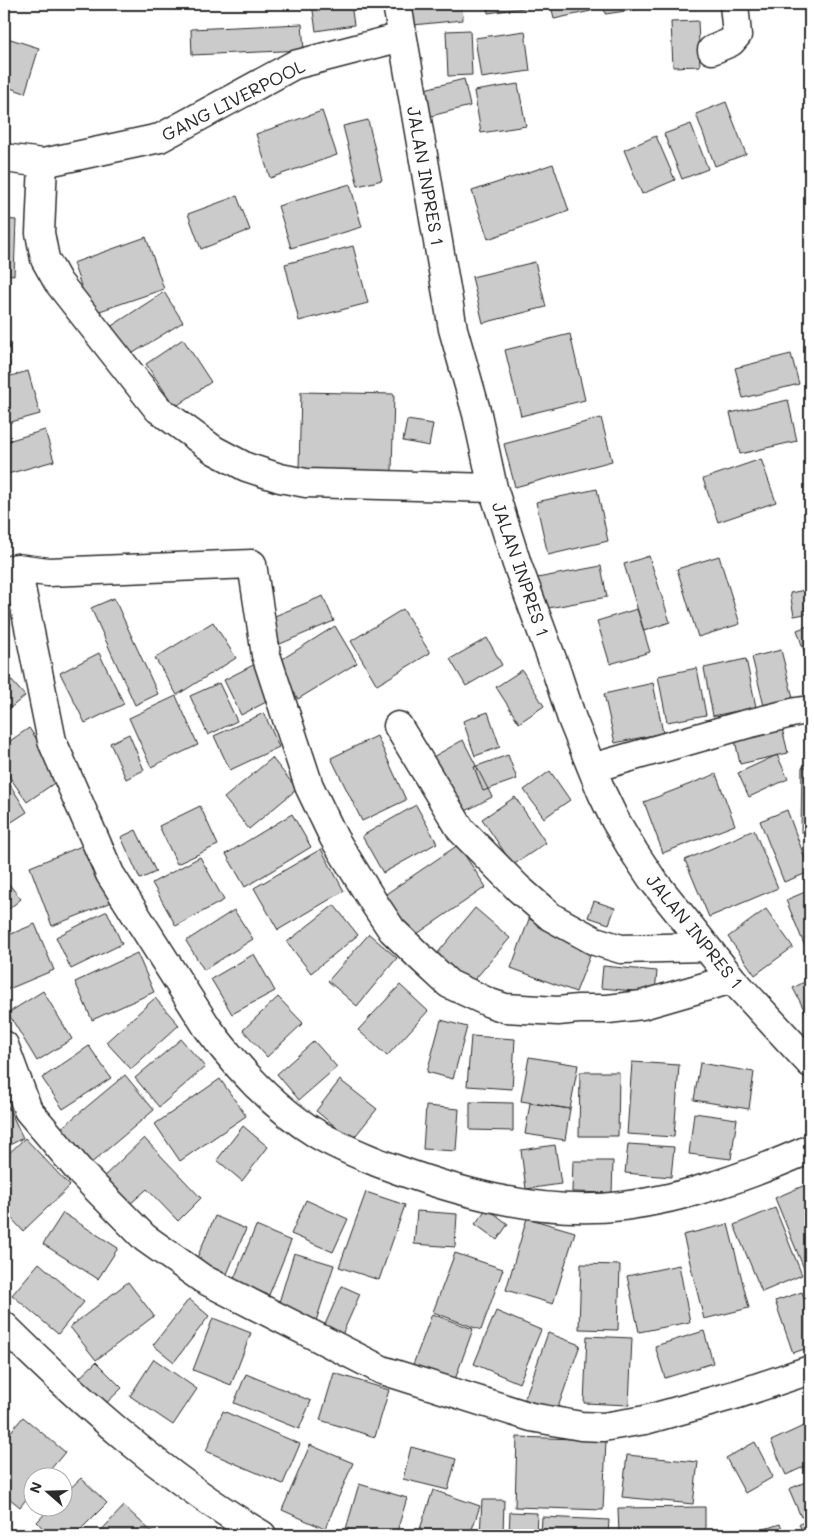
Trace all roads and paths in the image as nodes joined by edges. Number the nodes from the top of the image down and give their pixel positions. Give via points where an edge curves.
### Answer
1 (397, 4) edge
2 (734, 4) edge
3 (402, 37) junction
4 (712, 50) dead end
5 (4, 158) edge
6 (43, 163) junction
7 (493, 488) junction
8 (11, 570) edge
9 (810, 710) edge
10 (398, 726) dead end
11 (592, 768) junction
12 (706, 947) junction
13 (732, 979) junction
14 (4, 1045) edge
15 (810, 1063) edge
16 (810, 1150) edge
17 (4, 1326) edge
18 (810, 1370) edge
19 (262, 1535) edge

1 - 3 street, JALAN INPRES 1
2 - 4 street via 736,35 731,42
3 - 6 street, GANG LIVERPOOL via 294,65 160,138
3 - 7 street, JALAN INPRES 1 via 453,329 477,414
5 - 6 street, GANG LIVERPOOL
6 - 7 street via 40,232 45,259 58,282 158,409 206,444 246,467 306,483
7 - 11 street, JALAN INPRES 1 via 572,719
8 - 13 street via 48,572 252,564 266,655 309,786 334,838 392,930 449,984 505,1008 558,1011 642,1005
8 - 16 street via 52,741 110,874 207,1027 250,1080 293,1118 344,1149 422,1179 527,1204 573,1208 621,1206 679,1195 738,1179
9 - 11 street
10 - 12 street via 461,830 518,888 551,916 595,941 621,949
11 - 12 street, JALAN INPRES 1 via 634,852
12 - 13 street, JALAN INPRES 1
13 - 15 street, JALAN INPRES 1
14 - 18 street via 28,1110 82,1174 146,1238 203,1279 382,1370 532,1417 603,1427 645,1420
17 - 19 street via 63,1384 152,1459 201,1496

